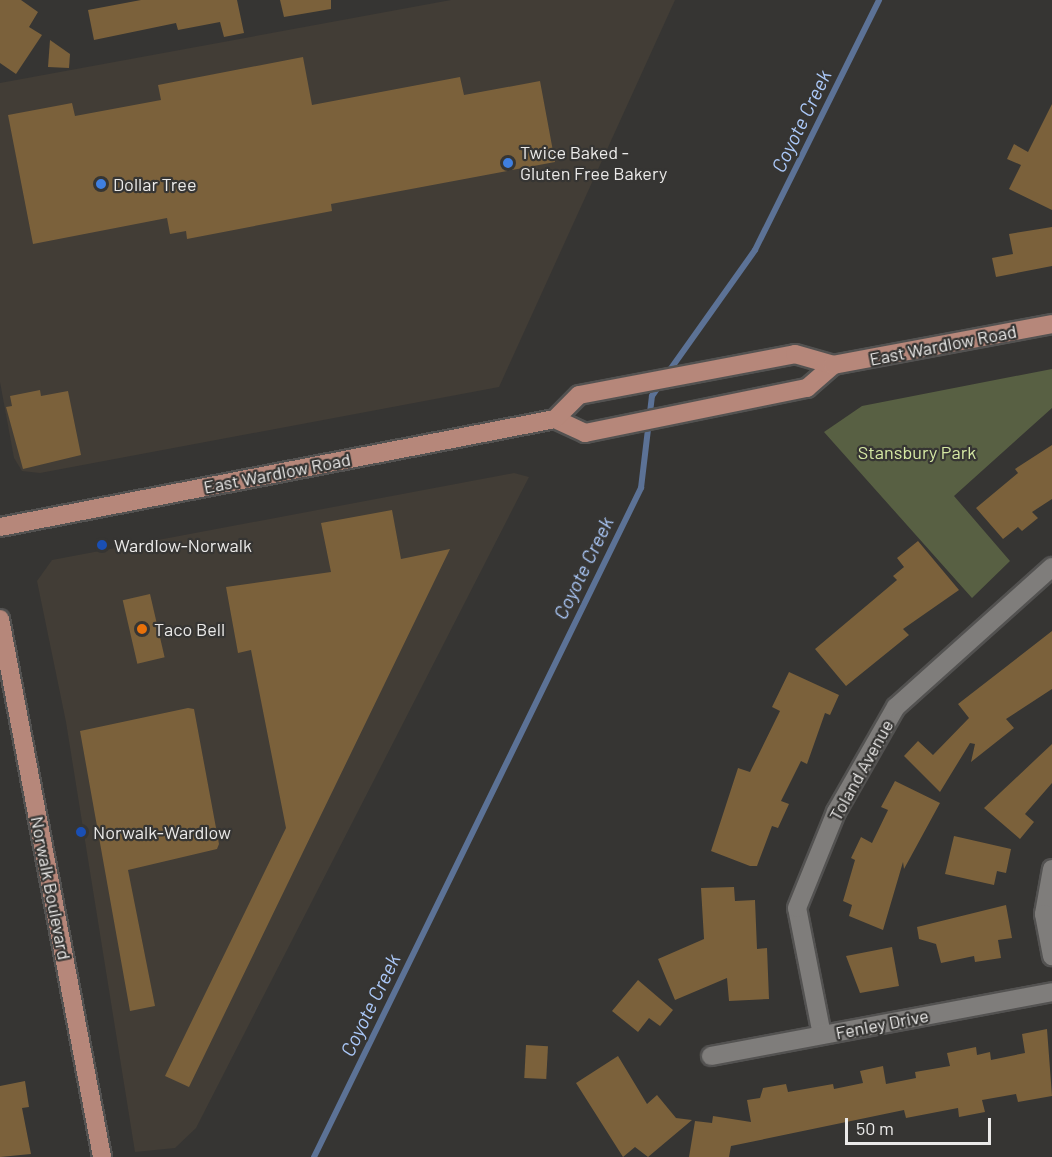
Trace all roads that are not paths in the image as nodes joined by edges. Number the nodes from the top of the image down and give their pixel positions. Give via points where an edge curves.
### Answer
1 (1052, 324) edge
2 (833, 365) junction
3 (555, 420) junction
4 (0, 527) edge
5 (1052, 567) edge
6 (0, 619) edge
7 (1052, 869) edge
8 (1052, 956) edge
9 (1052, 992) edge
10 (822, 1035) junction
11 (711, 1056) dead end
12 (102, 1157) edge

1 - 2 main road, East Wardlow Road
2 - 3 main road via 807,388 585,433
2 - 3 main road, East Wardlow Road via 795,354 579,395
3 - 4 main road, East Wardlow Road
5 - 10 street, Toland Avenue via 896,707 836,812 797,908
6 - 12 main road, Norwalk Boulevard
7 - 8 street via 1044,914
9 - 10 street, Fenley Drive
10 - 11 street, Fenley Drive

